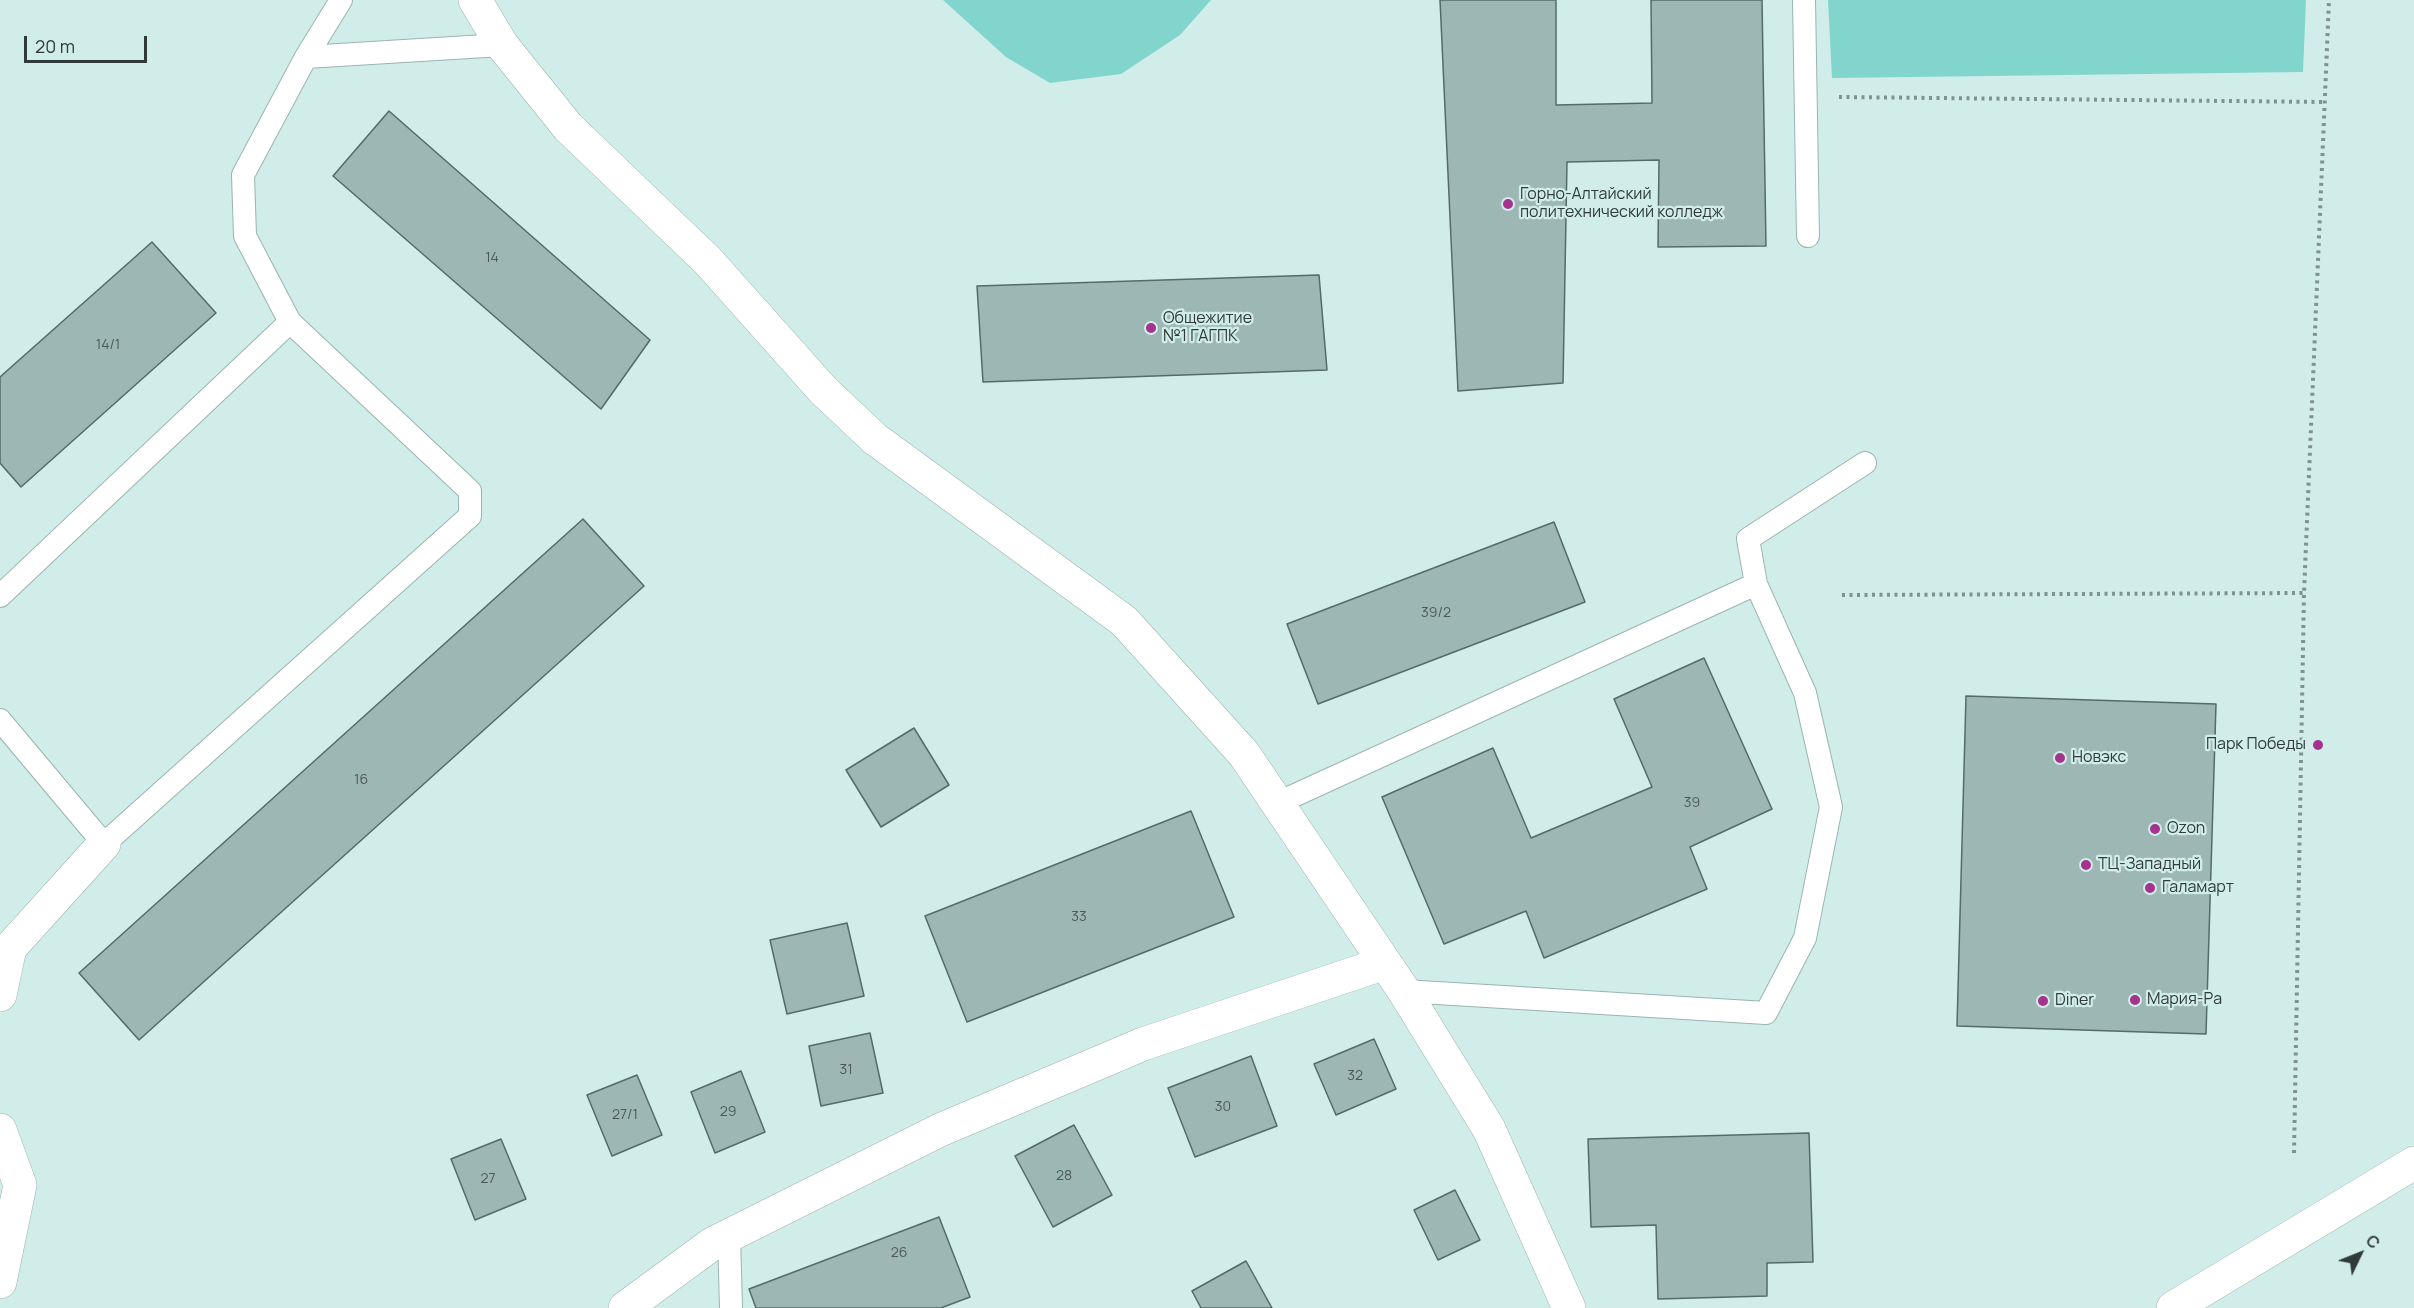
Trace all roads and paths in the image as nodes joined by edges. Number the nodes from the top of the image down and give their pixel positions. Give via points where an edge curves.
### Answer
1 (341, 0) edge
2 (475, 0) edge
3 (1804, 0) edge
4 (2329, 0) edge
5 (502, 45) junction
6 (306, 57) junction
7 (1806, 97) junction
8 (2325, 102) junction
9 (1808, 236) dead end
10 (290, 322) junction
11 (1865, 463) dead end
12 (1756, 584) junction
13 (2304, 593) junction
14 (1842, 595) dead end
15 (0, 596) edge
16 (0, 720) edge
17 (1278, 803) junction
18 (104, 844) junction
19 (1385, 963) junction
20 (1404, 992) junction
21 (0, 995) edge
22 (0, 1130) edge
23 (2294, 1153) dead end
24 (2414, 1163) edge
25 (729, 1236) junction
26 (0, 1282) edge
27 (625, 1308) edge
28 (731, 1308) edge
29 (1569, 1308) edge
30 (2173, 1308) edge

1 - 6 lane
2 - 5 street
3 - 7 lane
4 - 8 path
5 - 6 lane
5 - 17 street via 568,126 708,261 823,390 875,439 1124,621 1244,753
6 - 10 lane via 243,175 244,236
7 - 8 path
7 - 9 lane
8 - 13 path
10 - 15 lane
10 - 18 lane via 470,490 470,516
11 - 12 lane via 1748,538
12 - 17 lane
12 - 20 lane via 1805,693 1831,807 1805,938 1766,1013
13 - 14 path
13 - 23 path
16 - 18 lane
17 - 19 street
18 - 21 street via 10,948
19 - 20 street
19 - 25 street via 1143,1044 940,1130
20 - 29 street via 1489,1129
22 - 26 street via 20,1185
24 - 30 street
25 - 27 street via 712,1244
25 - 28 lane

